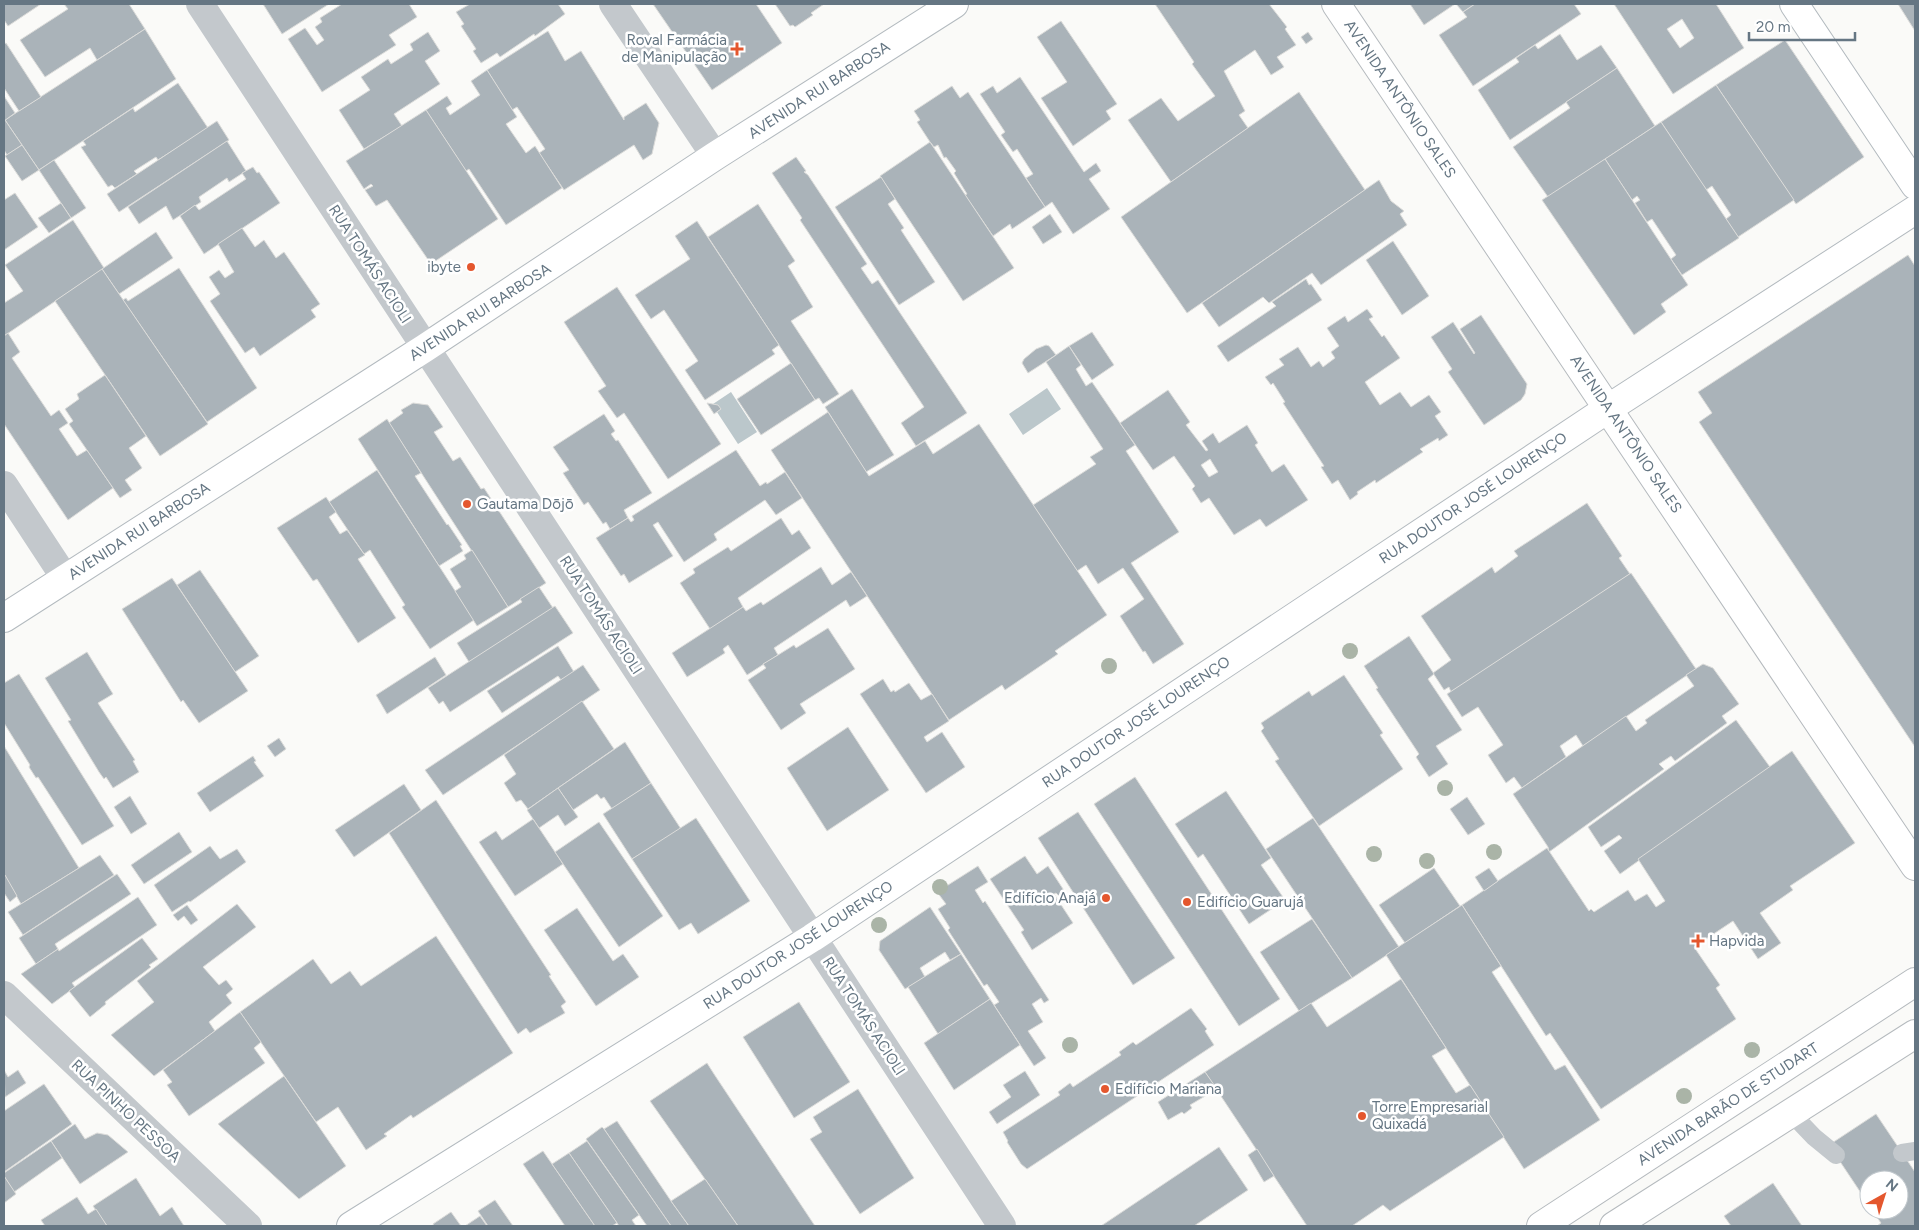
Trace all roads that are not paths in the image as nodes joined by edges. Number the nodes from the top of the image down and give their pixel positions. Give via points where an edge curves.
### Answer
1 (200, 4) edge
2 (613, 4) edge
3 (954, 4) edge
4 (1336, 4) edge
5 (1794, 4) edge
6 (715, 156) junction
7 (1915, 185) edge
8 (1915, 210) edge
9 (425, 348) junction
10 (1608, 408) junction
11 (4, 485) edge
12 (65, 578) junction
13 (4, 618) edge
14 (1915, 866) edge
15 (812, 938) junction
16 (1915, 982) edge
17 (4, 995) edge
18 (1915, 1034) edge
19 (1791, 1113) junction
20 (1836, 1155) dead end
21 (248, 1226) edge
22 (351, 1226) edge
23 (1002, 1226) edge
24 (1541, 1226) edge
25 (1614, 1226) edge

1 - 9 street, RUA TOMÁS ACIOLI
2 - 6 street
3 - 6 main road, AVENIDA RUI BARBOSA
4 - 10 main road, AVENIDA ANTÔNIO SALES
5 - 7 main road
6 - 9 main road, AVENIDA RUI BARBOSA
8 - 10 main road, RUA DOUTOR JOSÉ LOURENÇO
9 - 12 main road, AVENIDA RUI BARBOSA
9 - 15 street, RUA TOMÁS ACIOLI
10 - 14 main road, AVENIDA ANTÔNIO SALES
10 - 15 main road, RUA DOUTOR JOSÉ LOURENÇO
11 - 12 street
12 - 13 main road, AVENIDA RUI BARBOSA
15 - 22 main road, RUA DOUTOR JOSÉ LOURENÇO
15 - 23 street, RUA TOMÁS ACIOLI
16 - 24 main road, AVENIDA BARÃO DE STUDART
17 - 21 street, RUA PINHO PESSOA
18 - 19 main road
19 - 20 lane
19 - 25 main road

